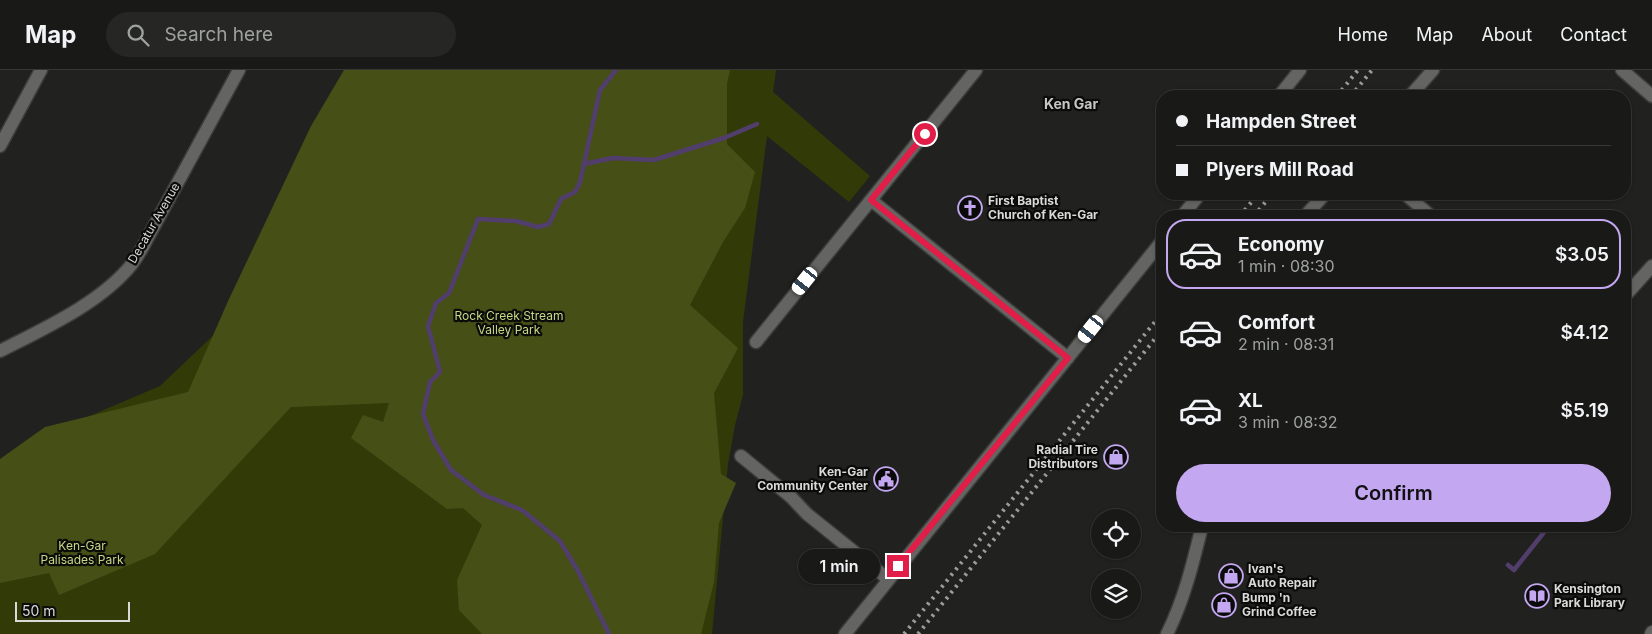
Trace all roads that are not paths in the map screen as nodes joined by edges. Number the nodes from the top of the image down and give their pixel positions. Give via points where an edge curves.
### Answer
1 (41, 70) edge
2 (239, 70) edge
3 (976, 70) edge
4 (1300, 70) edge
5 (1433, 70) edge
6 (1622, 70) edge
7 (1284, 90) edge
8 (1415, 90) edge
9 (1652, 96) edge
10 (0, 146) edge
11 (871, 200) junction
12 (1195, 200) edge
13 (1320, 200) edge
14 (1412, 200) edge
15 (1187, 210) edge
16 (1310, 210) edge
17 (1424, 210) edge
18 (1156, 248) edge
19 (1652, 266) edge
20 (1631, 289) edge
21 (756, 342) dead end
22 (0, 351) edge
23 (1068, 358) junction
24 (742, 456) dead end
25 (1201, 532) edge
26 (888, 579) junction
27 (845, 634) edge
28 (1167, 634) edge

1 - 10 street
2 - 22 street, Decatur Avenue via 131,265 102,293 54,324
3 - 11 street
4 - 7 street
5 - 8 street
6 - 9 street
11 - 21 street
11 - 23 street
12 - 15 street
13 - 16 street
14 - 17 street
18 - 23 street
19 - 20 street
23 - 26 street
24 - 26 street
25 - 28 street via 1192,570
26 - 27 street

